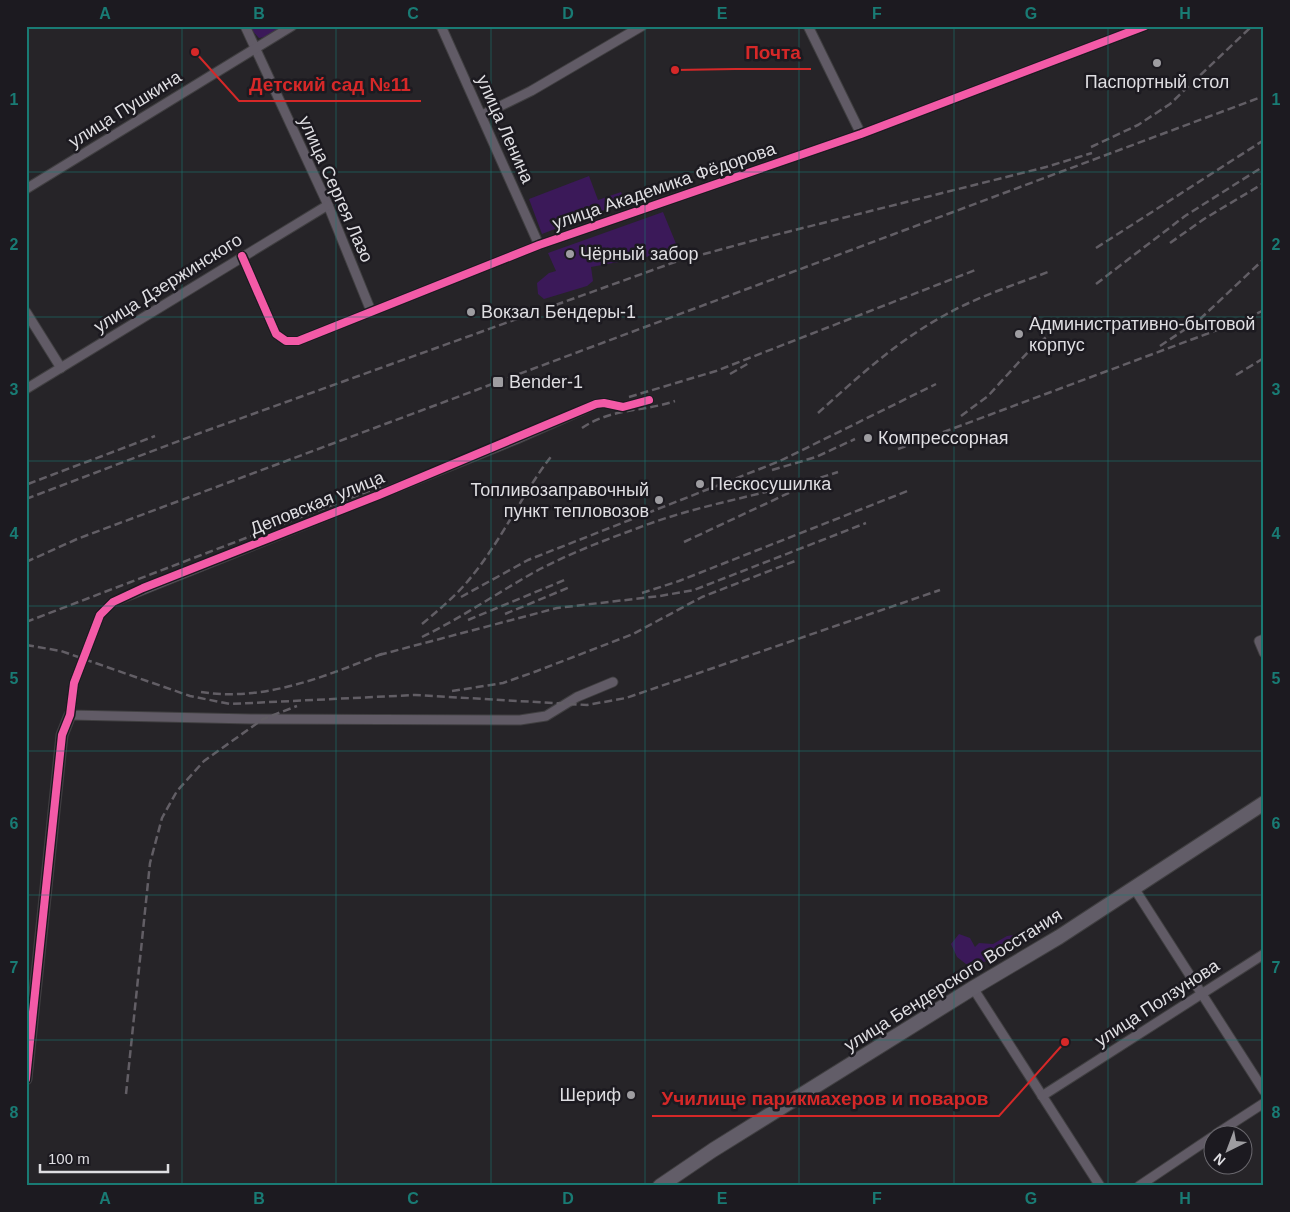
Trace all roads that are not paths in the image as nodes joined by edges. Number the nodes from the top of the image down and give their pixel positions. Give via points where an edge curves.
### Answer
1 (245, 26) edge
2 (292, 26) edge
3 (441, 26) edge
4 (642, 26) edge
5 (808, 26) edge
6 (1145, 26) edge
7 (255, 48) junction
8 (482, 115) junction
9 (861, 134) junction
10 (26, 189) edge
11 (328, 205) junction
12 (539, 245) junction
13 (242, 256) junction
14 (371, 311) junction
15 (26, 312) edge
16 (61, 368) junction
17 (26, 389) edge
18 (649, 400) dead end
19 (1264, 639) edge
20 (1264, 653) edge
21 (613, 682) dead end
22 (70, 715) junction
23 (1264, 803) edge
24 (1134, 888) junction
25 (1264, 954) edge
26 (973, 988) junction
27 (1202, 994) junction
28 (30, 1012) edge
29 (26, 1079) edge
30 (1264, 1091) edge
31 (1042, 1096) junction
32 (1264, 1103) edge
33 (1231, 1124) edge
34 (1202, 1144) edge
35 (660, 1186) edge
36 (1100, 1186) edge
37 (1138, 1186) edge

1 - 7 street, улица Сергея Лазо
2 - 7 street, улица Пушкина
3 - 8 street, улица Ленина
4 - 8 street via 531,91
5 - 9 street
6 - 9 street, улица Академика Фёдорова
7 - 10 street, улица Пушкина
7 - 11 street, улица Сергея Лазо
8 - 12 street, улица Ленина
9 - 12 street, улица Академика Фёдорова
11 - 13 street, улица Дзержинского
11 - 14 street, улица Сергея Лазо
12 - 14 street, улица Академика Фёдорова
13 - 14 street, улица Академика Фёдорова via 272,328 286,341 298,340
13 - 16 street, улица Дзержинского
15 - 16 street
16 - 17 street, улица Дзержинского
18 - 22 street, Деповская улица via 623,406 604,402 596,404 113,602 100,615 74,683
19 - 20 street via 1259,641
21 - 22 street via 540,718 520,720
22 - 28 street via 62,735
23 - 24 main road, улица Бендерского Восстания
24 - 26 main road, улица Бендерского Восстания via 1060,937
24 - 27 street
25 - 27 street, улица Ползунова
26 - 31 street
26 - 35 main road, улица Бендерского Восстания
27 - 30 street
27 - 31 street, улица Ползунова
28 - 29 street
31 - 36 street
32 - 33 street
34 - 37 street

